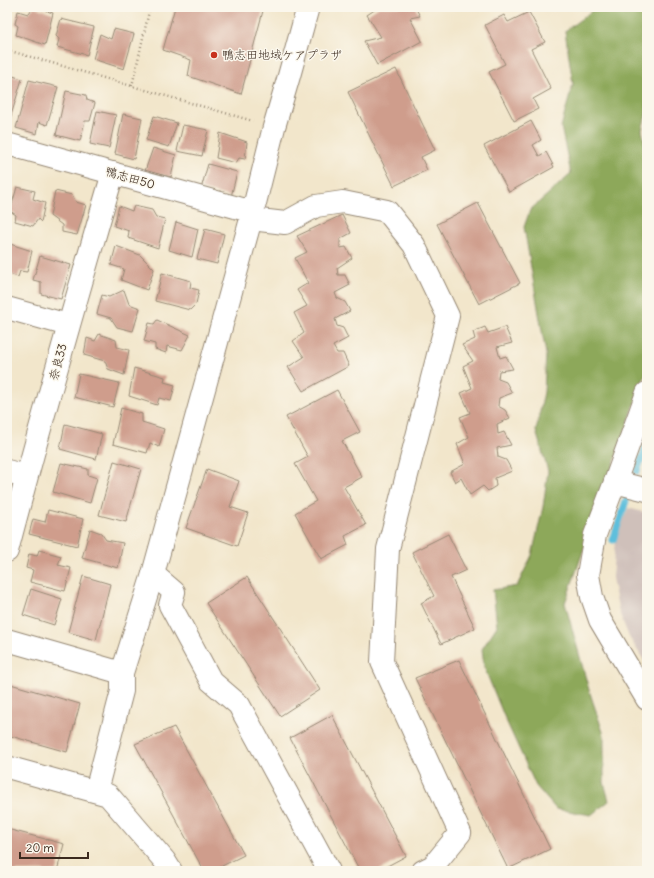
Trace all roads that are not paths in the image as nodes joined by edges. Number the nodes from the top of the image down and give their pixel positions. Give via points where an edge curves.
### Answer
1 (308, 7) edge
2 (7, 144) edge
3 (113, 173) junction
4 (252, 216) junction
5 (7, 308) edge
6 (68, 325) junction
7 (647, 393) edge
8 (17, 474) edge
9 (615, 482) junction
10 (647, 490) edge
11 (7, 551) edge
12 (153, 574) junction
13 (7, 640) edge
14 (122, 673) junction
15 (647, 699) edge
16 (7, 767) edge
17 (96, 791) junction
18 (171, 871) edge
19 (329, 871) edge
20 (423, 871) edge

1 - 4 street
2 - 3 street, 鴨志田50
3 - 4 street, 鴨志田50
3 - 6 street, 奈良33
4 - 12 street
4 - 20 street, 鴨志田50 via 285,223 316,206 343,202 387,211 414,245 448,316 388,549 382,662 460,833 433,866
5 - 6 street
6 - 8 street, 奈良33
7 - 9 street
8 - 11 street, 奈良33
9 - 10 street
9 - 15 street via 595,535 588,575 600,620
12 - 14 street
12 - 19 street via 174,592 170,605 211,681 239,705
13 - 14 street
14 - 17 street via 122,691
16 - 17 street
17 - 18 street via 108,795

